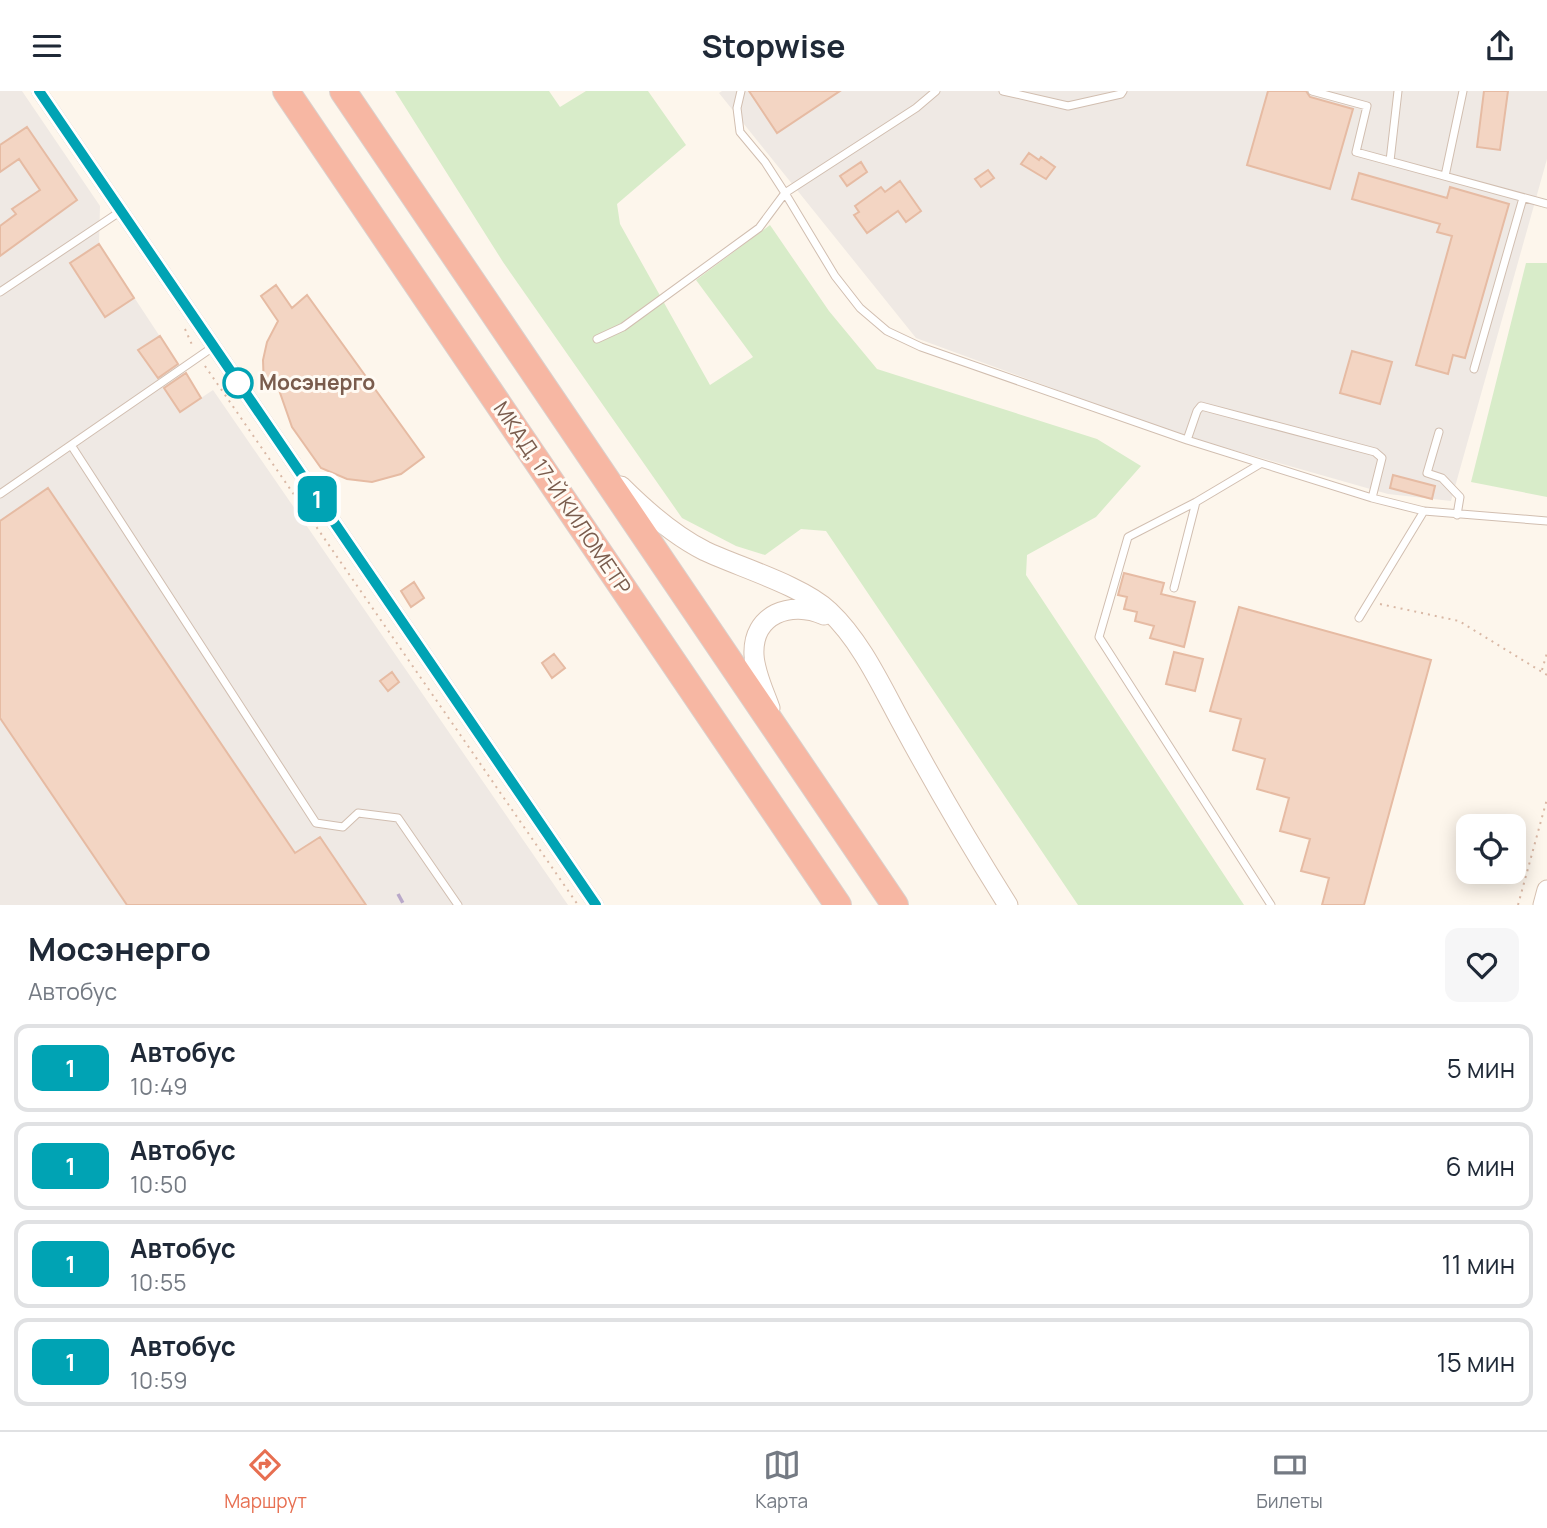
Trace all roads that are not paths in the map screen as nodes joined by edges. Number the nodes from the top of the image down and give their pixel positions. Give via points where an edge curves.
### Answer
1 (39, 91) edge
2 (286, 91) edge
3 (343, 91) edge
4 (936, 91) edge
5 (1003, 91) edge
6 (1123, 91) edge
7 (1312, 91) edge
8 (1398, 91) edge
9 (1464, 91) edge
10 (742, 92) edge
11 (1390, 161) junction
12 (1445, 176) junction
13 (785, 193) junction
14 (1524, 198) junction
15 (1547, 204) edge
16 (121, 211) junction
17 (0, 292) edge
18 (597, 339) dead end
19 (213, 347) junction
20 (1474, 369) dead end
21 (1439, 432) dead end
22 (1188, 440) junction
23 (71, 445) junction
24 (586, 450) junction
25 (1260, 464) junction
26 (0, 494) edge
27 (1372, 498) junction
28 (1196, 502) junction
29 (1424, 511) junction
30 (1457, 515) junction
31 (1547, 521) edge
32 (1174, 588) dead end
33 (1359, 618) dead end
34 (841, 625) junction
35 (779, 736) junction
36 (1547, 890) edge
37 (458, 905) edge
38 (596, 905) edge
39 (838, 905) edge
40 (895, 905) edge
41 (1008, 905) edge
42 (1271, 905) edge
43 (1543, 905) edge

1 - 16 street
2 - 39 highway, МКАД, 17-Й КИЛОМЕТР
3 - 24 highway
4 - 13 lane
5 - 6 lane via 1068,106
7 - 11 lane via 1367,106 1356,152
8 - 11 lane
9 - 12 lane
10 - 13 lane via 737,108 740,132
11 - 12 lane
12 - 14 lane
13 - 18 lane via 759,228 622,327
13 - 22 lane via 835,276 860,308 887,331 921,348
14 - 15 lane
14 - 20 lane
16 - 17 lane
16 - 19 street
19 - 23 lane
19 - 38 street
21 - 30 lane via 1427,473 1442,478 1460,497
22 - 25 lane
22 - 27 lane via 1201,406 1376,452 1382,458
23 - 26 lane
23 - 37 lane via 316,823 343,827 358,813 398,818
24 - 34 main road via 636,501 685,540 819,602
24 - 35 highway
25 - 27 lane
25 - 28 lane
27 - 29 lane
28 - 32 lane
28 - 42 lane via 1128,537 1099,637
29 - 30 lane
29 - 33 lane
30 - 31 lane
34 - 35 main road via 795,608 782,610 760,629 754,642 755,666
34 - 41 main road via 858,644
35 - 40 highway
36 - 43 main road

